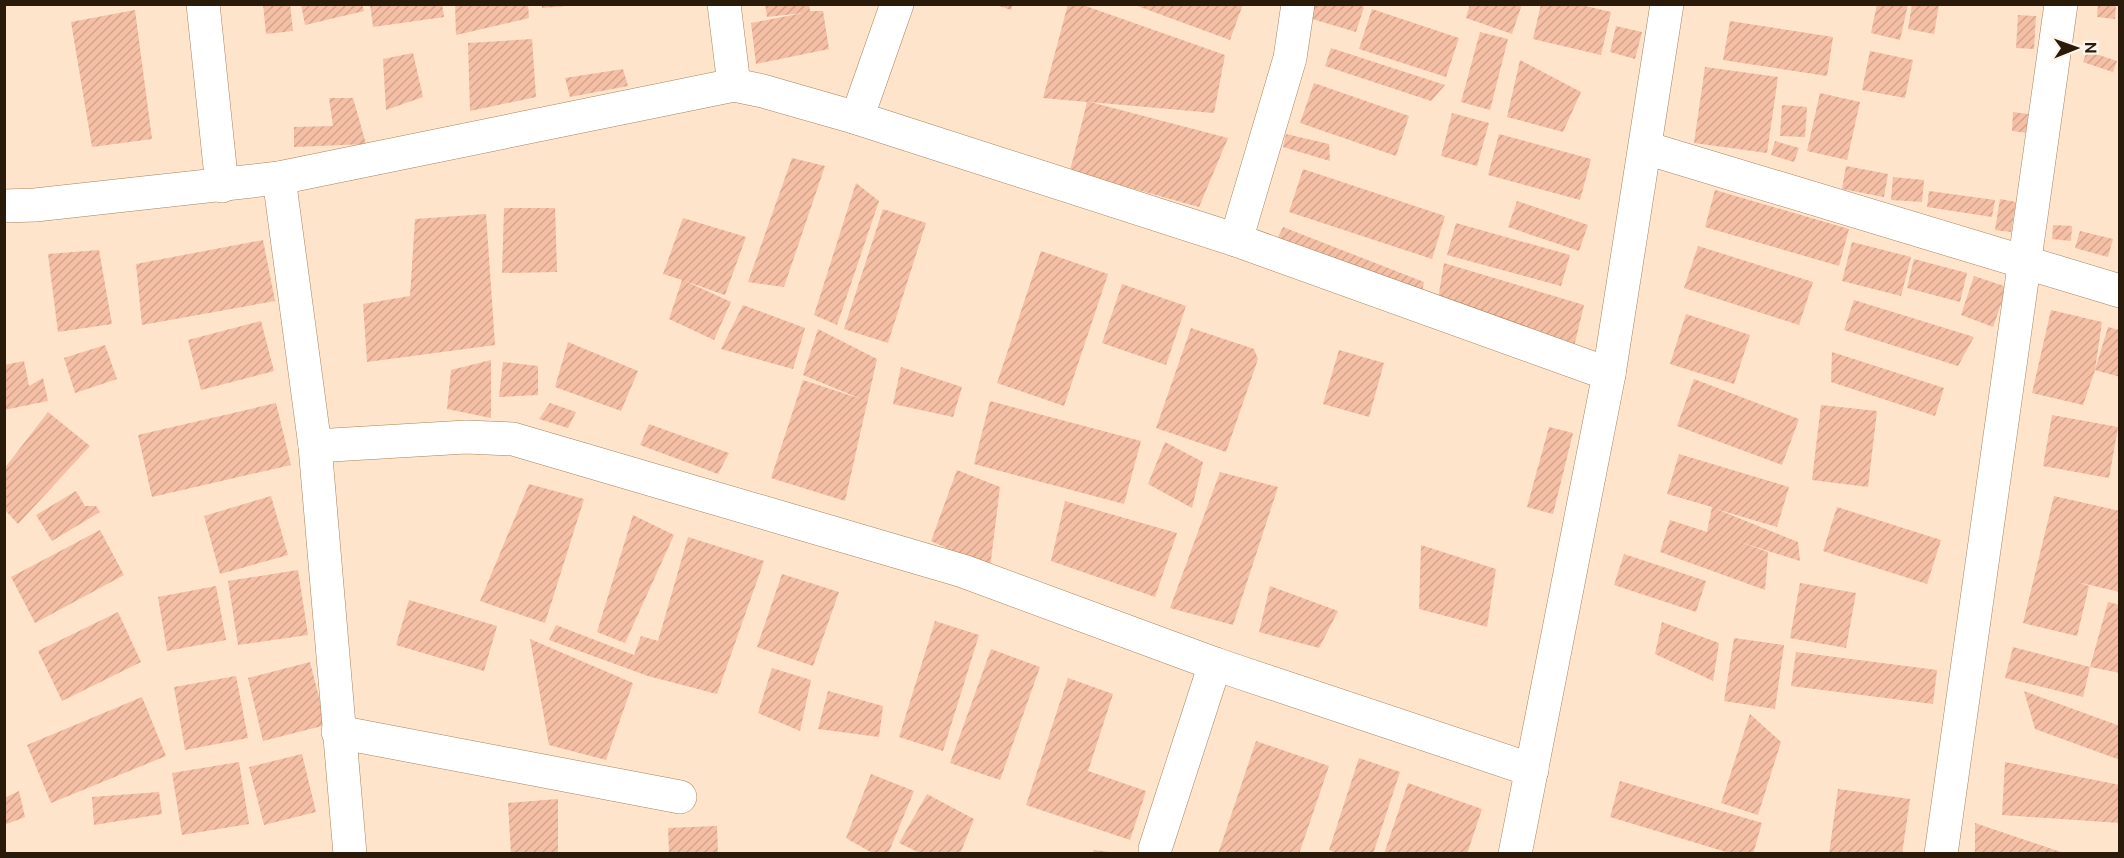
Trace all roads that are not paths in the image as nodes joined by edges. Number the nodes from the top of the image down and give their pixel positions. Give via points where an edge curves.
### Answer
1 (203, 4) edge
2 (724, 4) edge
3 (897, 4) edge
4 (1298, 4) edge
5 (1667, 4) edge
6 (2061, 4) edge
7 (734, 85) junction
8 (857, 118) junction
9 (1646, 148) junction
10 (279, 178) junction
11 (222, 186) junction
12 (4, 206) edge
13 (1236, 240) junction
14 (2026, 264) junction
15 (2120, 291) edge
16 (1609, 374) junction
17 (315, 447) junction
18 (1215, 664) junction
19 (338, 732) junction
20 (1532, 770) junction
21 (680, 797) dead end
22 (1155, 849) dead end
23 (350, 854) edge
24 (1515, 854) edge
25 (1941, 854) edge

1 - 11 street
2 - 7 street
3 - 8 street
4 - 13 street via 1290,58
5 - 9 street
6 - 14 street
7 - 8 street
7 - 10 street
8 - 13 street
9 - 14 street
9 - 16 street
10 - 11 street
10 - 17 street
11 - 12 street
13 - 16 street
14 - 15 street
14 - 25 street
16 - 20 street
17 - 18 street via 466,437 513,439 963,571
17 - 19 street
18 - 20 street
18 - 22 street
19 - 21 street
19 - 23 street
20 - 24 street

